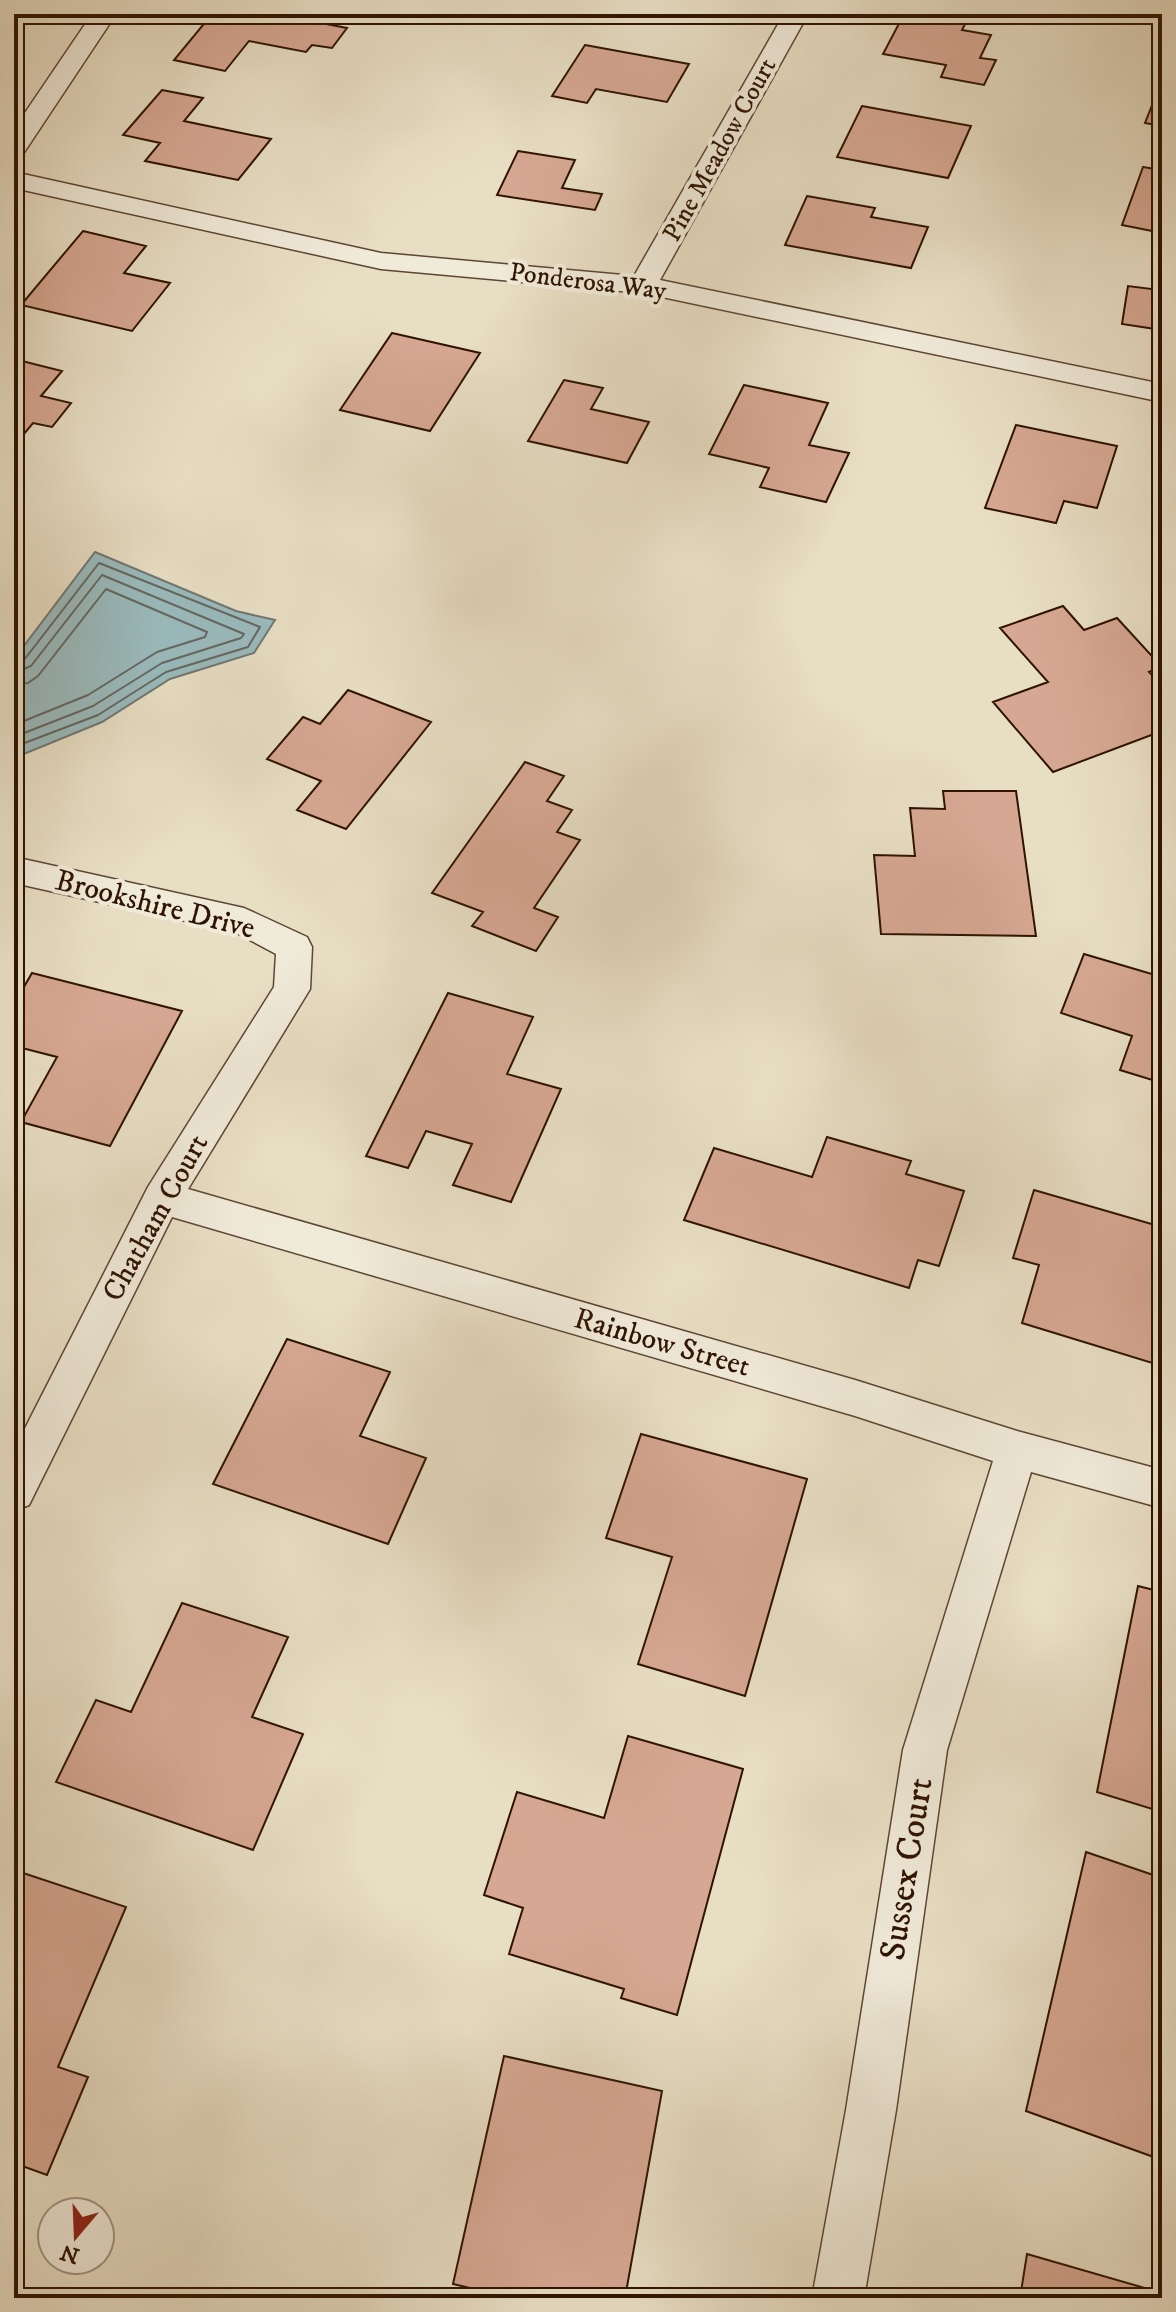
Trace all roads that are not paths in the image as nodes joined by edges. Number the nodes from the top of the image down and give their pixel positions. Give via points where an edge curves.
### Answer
1 (104, 14) edge
2 (796, 14) edge
3 (14, 148) edge
4 (14, 180) edge
5 (643, 285) junction
6 (1162, 393) edge
7 (14, 870) edge
8 (294, 947) joint
9 (162, 1198) junction
10 (1017, 1450) junction
11 (1162, 1489) edge
12 (14, 1492) edge
13 (838, 2298) edge

1 - 3 street
2 - 5 street, Pine Meadow Court
4 - 5 street, Ponderosa Way via 381,261
5 - 6 street, Ponderosa Way
7 - 8 street, Brookshire Drive via 244,921
8 - 9 street, Chatham Court via 292,989
9 - 10 street, Rainbow Street via 855,1398
9 - 12 street, Chatham Court
10 - 11 street, Rainbow Street
10 - 13 street, Sussex Court via 925,1750

